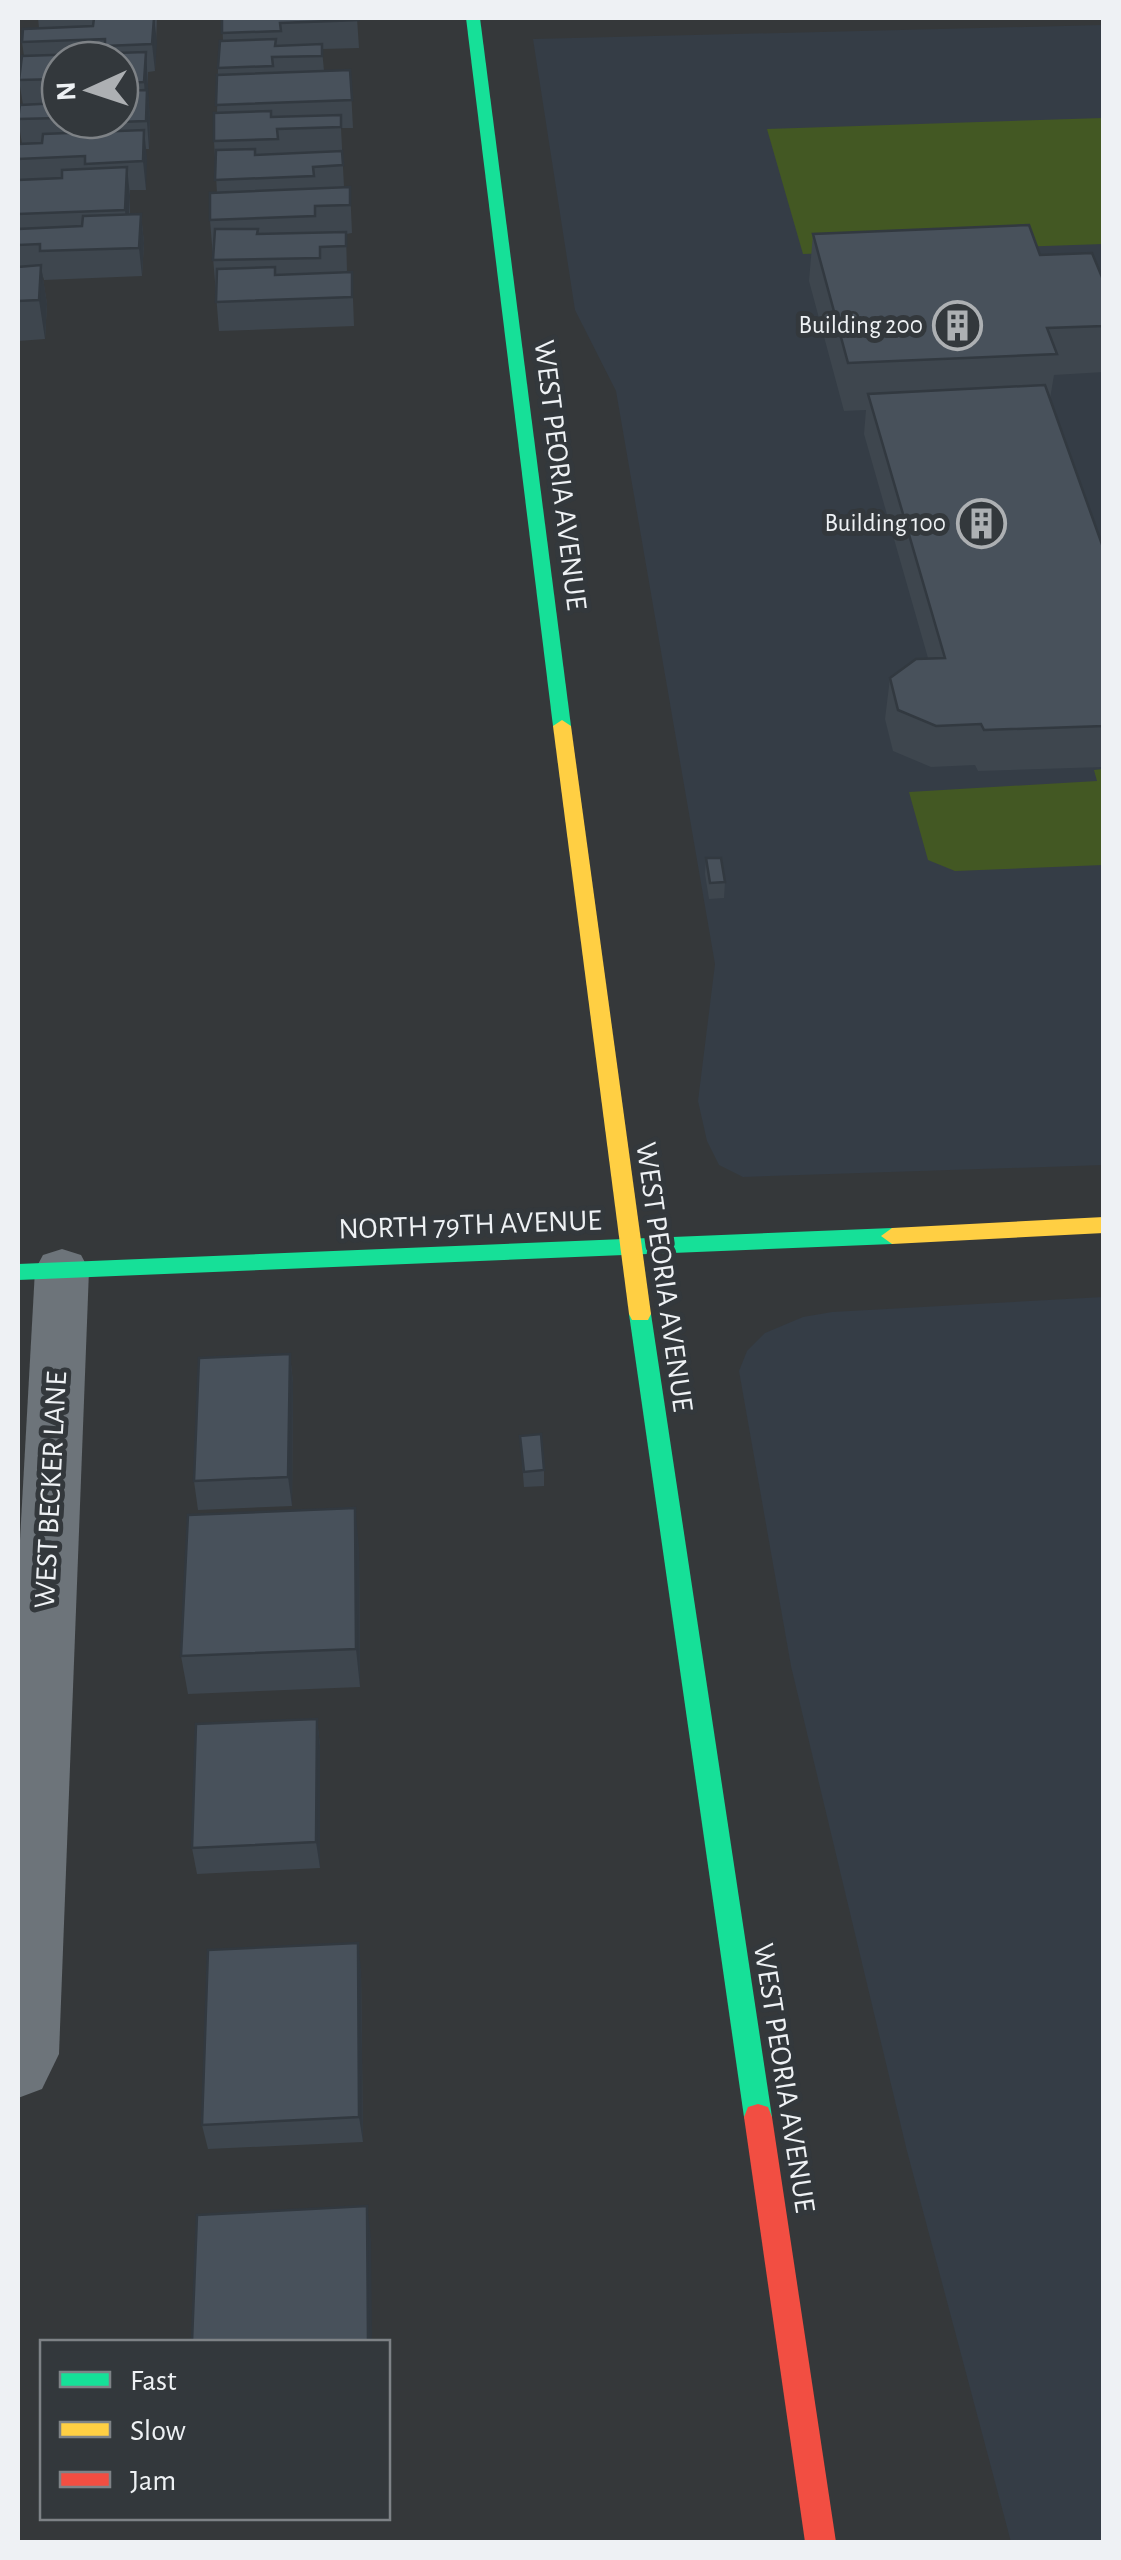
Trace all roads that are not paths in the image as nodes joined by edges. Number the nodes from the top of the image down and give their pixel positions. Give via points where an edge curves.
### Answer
1 (473, 18) edge
2 (1104, 1224) edge
3 (630, 1250) junction
4 (40, 1271) edge
5 (18, 2066) edge
6 (821, 2542) edge

1 - 3 main road, WEST PEORIA AVENUE
2 - 3 main road, NORTH 79TH AVENUE
3 - 4 main road, NORTH 79TH AVENUE
3 - 6 main road, WEST PEORIA AVENUE
4 - 5 street, WEST BECKER LANE via 25,2054

